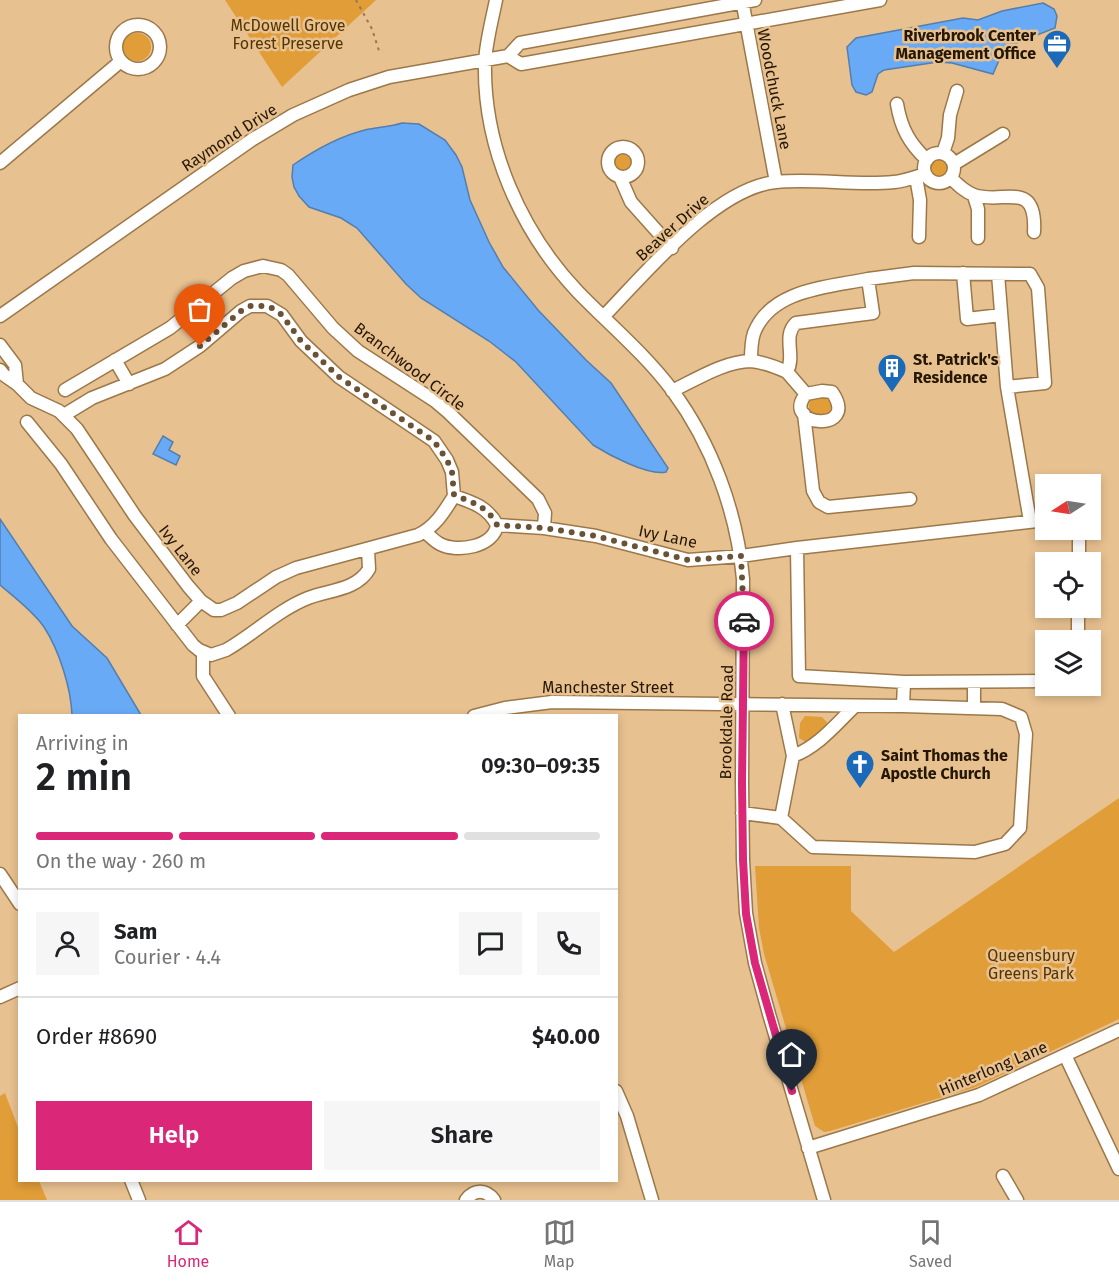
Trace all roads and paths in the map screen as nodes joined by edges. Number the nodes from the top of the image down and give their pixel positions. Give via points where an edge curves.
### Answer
1 (356, 0) edge
2 (496, 0) edge
3 (879, 0) edge
4 (747, 1) edge
5 (746, 23) junction
6 (380, 54) dead end
7 (508, 56) junction
8 (485, 60) junction
9 (121, 61) dead end
10 (957, 91) dead end
11 (897, 104) dead end
12 (1003, 134) dead end
13 (943, 153) junction
14 (927, 160) junction
15 (0, 163) edge
16 (954, 164) junction
17 (921, 176) junction
18 (620, 177) dead end
19 (951, 178) junction
20 (776, 182) junction
21 (974, 196) junction
22 (1034, 232) dead end
23 (919, 237) dead end
24 (978, 238) dead end
25 (672, 248) junction
26 (963, 273) junction
27 (998, 274) junction
28 (868, 279) junction
29 (1001, 315) junction
30 (0, 316) edge
31 (603, 317) junction
32 (0, 345) edge
33 (115, 360) junction
34 (751, 361) junction
35 (0, 370) edge
36 (787, 372) junction
37 (17, 384) junction
38 (129, 384) junction
39 (1007, 387) junction
40 (65, 390) dead end
41 (672, 391) junction
42 (806, 394) junction
43 (804, 414) junction
44 (64, 415) junction
45 (27, 422) dead end
46 (454, 495) junction
47 (910, 499) dead end
48 (1035, 521) edge
49 (1030, 522) junction
50 (497, 525) junction
51 (544, 528) junction
52 (425, 532) junction
53 (797, 548) junction
54 (368, 549) junction
55 (741, 556) junction
56 (201, 601) junction
57 (177, 624) junction
58 (203, 652) junction
59 (1035, 681) edge
60 (904, 682) junction
61 (974, 682) junction
62 (743, 704) junction
63 (782, 704) junction
64 (855, 706) junction
65 (903, 706) junction
66 (974, 708) junction
67 (228, 714) edge
68 (482, 714) edge
69 (794, 756) junction
70 (742, 813) junction
71 (781, 818) junction
72 (0, 874) edge
73 (18, 901) edge
74 (18, 989) edge
75 (0, 997) edge
76 (1119, 1030) edge
77 (1065, 1055) junction
78 (618, 1096) edge
79 (808, 1148) junction
80 (1119, 1169) edge
81 (1003, 1176) dead end
82 (132, 1182) edge
83 (139, 1200) edge
84 (466, 1200) edge
85 (494, 1200) edge
86 (652, 1200) edge
87 (824, 1200) edge
88 (1017, 1200) edge

1 - 6 path via 372,28
2 - 8 street, Brookdale Road
3 - 5 street, Raymond Drive
4 - 5 street, Woodchuck Lane
4 - 7 street, Raymond Drive via 520,43
5 - 7 street, Raymond Drive via 521,64
5 - 20 street, Woodchuck Lane
7 - 8 street, Raymond Drive
8 - 30 street, Raymond Drive via 389,77 279,122
8 - 31 street, Brookdale Road via 494,135 514,198 548,257
9 - 15 street
10 - 13 street
11 - 14 street via 905,135
12 - 16 street
13 - 14 street
13 - 16 street
14 - 17 street
16 - 19 street
17 - 19 street via 937,183
17 - 20 street, Beaver Drive via 895,182
17 - 23 street
18 - 25 street via 631,202
19 - 21 street
20 - 25 street, Beaver Drive via 749,189 723,203
21 - 22 street via 1015,196 1025,200 1032,208
21 - 24 street
25 - 31 street, Beaver Drive
26 - 27 street
26 - 28 street via 914,273
26 - 29 street via 967,320
27 - 29 street
27 - 39 street via 1030,274 1038,288 1045,383
28 - 34 street via 818,289 781,302 754,334
28 - 36 street via 873,313 796,323 791,327 791,365
29 - 39 street
31 - 41 street, Brookdale Road
32 - 37 street via 15,365
33 - 38 street
33 - 40 street, Branchwood Circle
33 - 51 street, Branchwood Circle via 180,321 244,271 262,267 281,270 358,351 442,406 538,499 545,513
34 - 36 street
34 - 41 street via 718,369
35 - 37 street, Ivy Lane
36 - 42 street
37 - 44 street, Ivy Lane via 31,398
38 - 44 street via 92,398
38 - 46 street via 186,356 250,306 267,306 282,315 301,341 339,377 434,441 452,472
39 - 49 street
41 - 55 street, Brookdale Road via 694,424 720,478
42 - 43 street via 801,405
42 - 43 street via 832,392 838,408 836,416 828,421 809,420
43 - 47 street via 813,491 819,502 828,507
44 - 56 street, Ivy Lane
45 - 57 street
46 - 50 street via 481,507
46 - 52 street, Ivy Lane via 437,522
48 - 49 street, Ivy Lane
49 - 53 street, Ivy Lane
50 - 51 street, Ivy Lane
50 - 52 street via 490,538 458,549 440,545
51 - 55 street, Ivy Lane via 596,536 688,560
52 - 54 street, Ivy Lane
53 - 55 street, Ivy Lane
53 - 60 street via 799,676
54 - 56 street, Ivy Lane via 296,568 220,610
54 - 58 street via 369,569 355,583 299,602 218,654
55 - 62 street, Brookdale Road
56 - 57 street
57 - 58 street
58 - 67 street via 203,676
59 - 61 street
60 - 61 street
60 - 65 street
61 - 66 street
62 - 63 street, Manchester Street
62 - 68 street, Manchester Street via 552,702
62 - 70 street, Brookdale Road
63 - 64 street, Manchester Street
63 - 69 street
64 - 65 street, Manchester Street
64 - 69 street via 821,740
65 - 66 street, Manchester Street
66 - 71 street, Manchester Street via 1002,709 1021,717 1026,734 1020,828 1005,844 975,852 813,847
69 - 71 street
70 - 71 street
70 - 79 street, Brookdale Road via 746,914 755,963
72 - 73 street
74 - 75 street
76 - 77 street, Hinterlong Lane
77 - 79 street, Hinterlong Lane via 969,1099
77 - 80 street
78 - 86 street
79 - 87 street, Brookdale Road
81 - 88 street
82 - 83 street
84 - 85 street via 472,1193 482,1191

